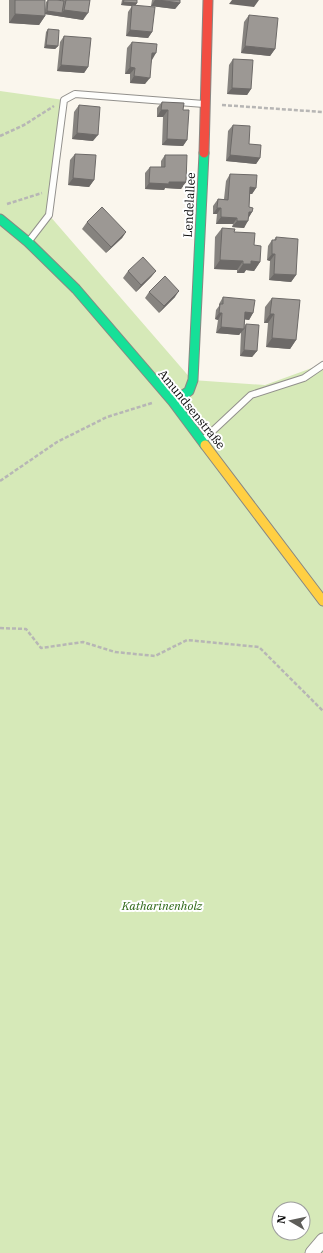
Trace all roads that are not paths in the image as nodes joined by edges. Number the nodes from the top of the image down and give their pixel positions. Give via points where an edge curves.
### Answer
1 (208, 0) edge
2 (206, 104) junction
3 (0, 219) edge
4 (28, 242) junction
5 (323, 365) edge
6 (170, 399) junction
7 (203, 441) junction
8 (323, 602) edge
9 (323, 1240) edge
10 (312, 1253) edge

1 - 2 street, Lendelallee
2 - 4 lane via 75,94 64,100 49,215
2 - 6 street, Lendelallee via 192,380 189,391
3 - 4 street, Amundsenstraße
4 - 6 street, Amundsenstraße via 76,289
5 - 7 lane via 304,378 251,395
6 - 7 street, Amundsenstraße
7 - 8 street, Amundsenstraße
9 - 10 street

